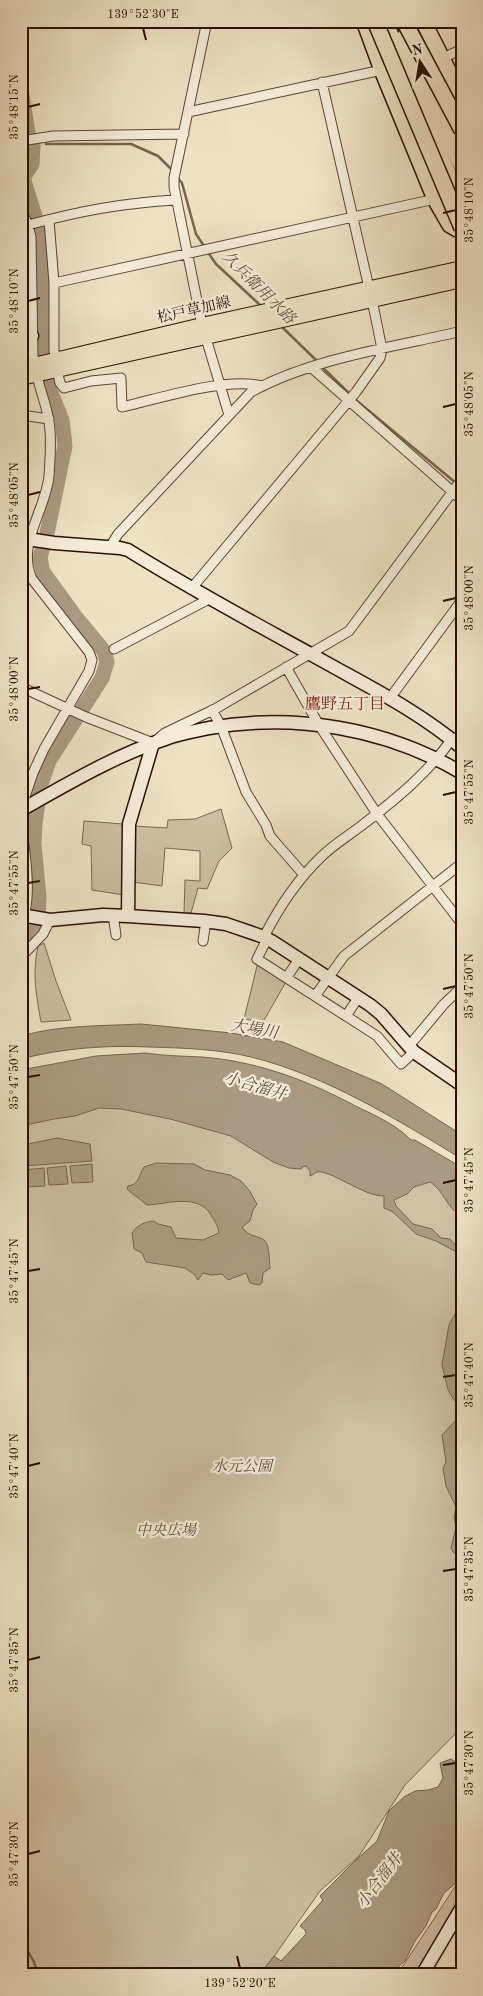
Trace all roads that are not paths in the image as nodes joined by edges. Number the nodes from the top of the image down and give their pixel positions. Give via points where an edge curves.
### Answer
1 (207, 21) edge
2 (364, 21) edge
3 (375, 21) edge
4 (385, 21) edge
5 (390, 21) edge
6 (398, 21) edge
7 (404, 21) edge
8 (408, 21) edge
9 (423, 21) edge
10 (462, 49) edge
11 (441, 59) junction
12 (382, 70) junction
13 (322, 82) junction
14 (462, 98) edge
15 (445, 110) junction
16 (188, 112) junction
17 (427, 119) junction
18 (462, 131) edge
19 (184, 134) junction
20 (23, 141) edge
21 (462, 150) edge
22 (462, 167) edge
23 (462, 189) edge
24 (435, 199) junction
25 (176, 200) junction
26 (462, 207) edge
27 (21, 210) edge
28 (353, 216) junction
29 (48, 220) junction
30 (25, 226) edge
31 (460, 233) edge
32 (186, 254) junction
33 (462, 268) edge
34 (462, 280) edge
35 (54, 283) junction
36 (370, 294) junction
37 (204, 331) junction
38 (458, 332) dead end
39 (27, 335) edge
40 (382, 349) junction
41 (56, 365) junction
42 (314, 367) junction
43 (31, 369) edge
44 (21, 378) edge
45 (220, 385) junction
46 (263, 386) junction
47 (349, 400) junction
48 (21, 415) edge
49 (229, 415) junction
50 (49, 419) junction
51 (461, 480) edge
52 (451, 492) junction
53 (462, 500) edge
54 (26, 539) edge
55 (110, 547) junction
56 (191, 589) junction
57 (209, 599) junction
58 (462, 600) edge
59 (114, 649) dead end
60 (310, 654) junction
61 (286, 667) junction
62 (21, 687) edge
63 (390, 698) junction
64 (69, 708) junction
65 (212, 710) junction
66 (319, 725) junction
67 (221, 726) junction
68 (457, 740) edge
69 (153, 743) junction
70 (438, 760) junction
71 (462, 773) edge
72 (21, 809) edge
73 (377, 814) junction
74 (21, 827) edge
75 (462, 863) edge
76 (304, 875) junction
77 (432, 885) junction
78 (113, 915) junction
79 (128, 916) junction
80 (24, 917) edge
81 (48, 919) junction
82 (206, 921) junction
83 (462, 924) edge
84 (116, 935) dead end
85 (266, 938) junction
86 (203, 941) dead end
87 (21, 957) edge
88 (299, 959) junction
89 (287, 977) junction
90 (327, 978) junction
91 (462, 987) edge
92 (315, 996) junction
93 (358, 998) junction
94 (346, 1016) junction
95 (390, 1024) junction
96 (376, 1036) junction
97 (411, 1049) junction
98 (462, 1084) edge
99 (461, 1910) edge
100 (422, 1975) edge

1 - 16 street
2 - 12 highway
3 - 31 highway, bridge
4 - 17 highway
5 - 23 highway
6 - 22 highway
7 - 18 highway, bridge
8 - 15 highway
9 - 11 highway
10 - 11 street
11 - 14 highway
12 - 13 street
12 - 24 highway
13 - 16 street
13 - 28 street
15 - 18 highway
15 - 21 highway
16 - 19 street
17 - 26 highway
17 - 31 highway via 433,174
19 - 20 street via 53,136
19 - 25 street via 174,178
24 - 28 street
24 - 31 highway via 450,225
25 - 29 street via 92,209
25 - 32 street
27 - 30 street
28 - 32 street
28 - 36 street
29 - 30 street
29 - 35 street
30 - 39 street via 31,254
32 - 35 street
32 - 37 street
33 - 36 main road, 松戸草加線
34 - 36 main road, 松戸草加線
35 - 41 street
36 - 37 main road, 松戸草加線
36 - 40 street
37 - 41 main road, 松戸草加線
37 - 45 street
38 - 40 street
39 - 43 street
40 - 42 street
40 - 47 street via 380,358
41 - 43 main road, 松戸草加線
41 - 45 street via 64,388 121,378 122,407
42 - 46 street
42 - 47 street
43 - 44 main road, 松戸草加線
43 - 50 street
45 - 46 street via 251,383
45 - 49 street
46 - 49 street via 252,392
47 - 52 street
47 - 56 street
48 - 50 street
49 - 55 street via 118,534
50 - 54 street via 48,478
51 - 52 street
52 - 53 street
52 - 60 street via 349,631
54 - 55 street
54 - 64 street via 32,579 92,660
55 - 56 street via 128,550
56 - 57 street
57 - 59 street
57 - 60 street
58 - 63 street
60 - 61 street
60 - 63 street
61 - 65 street
61 - 66 street
62 - 64 street
63 - 68 street
64 - 69 street
64 - 72 street via 52,732
65 - 67 street
65 - 69 street via 165,733
66 - 67 street via 278,722
66 - 70 street via 376,736
66 - 73 street
67 - 69 street
67 - 76 street via 242,786 270,836
68 - 70 street
69 - 72 street via 105,763
69 - 79 street via 129,824
70 - 71 street
70 - 73 street
73 - 76 street via 322,855
73 - 77 street
74 - 80 street via 27,877
75 - 77 street
76 - 85 street via 280,905
77 - 83 street
77 - 90 street via 344,956
78 - 79 street
78 - 81 street
78 - 84 street
79 - 82 street
80 - 81 street
81 - 87 street via 43,934
82 - 85 street via 226,924
82 - 86 street
85 - 88 street
85 - 89 street via 257,959
88 - 89 street
88 - 90 street
89 - 92 street
90 - 92 street
90 - 93 street
91 - 97 street via 444,1004
92 - 94 street
93 - 94 street
93 - 95 street
94 - 96 street
95 - 96 street
95 - 97 street
96 - 97 street via 401,1064
97 - 98 street
99 - 100 street

